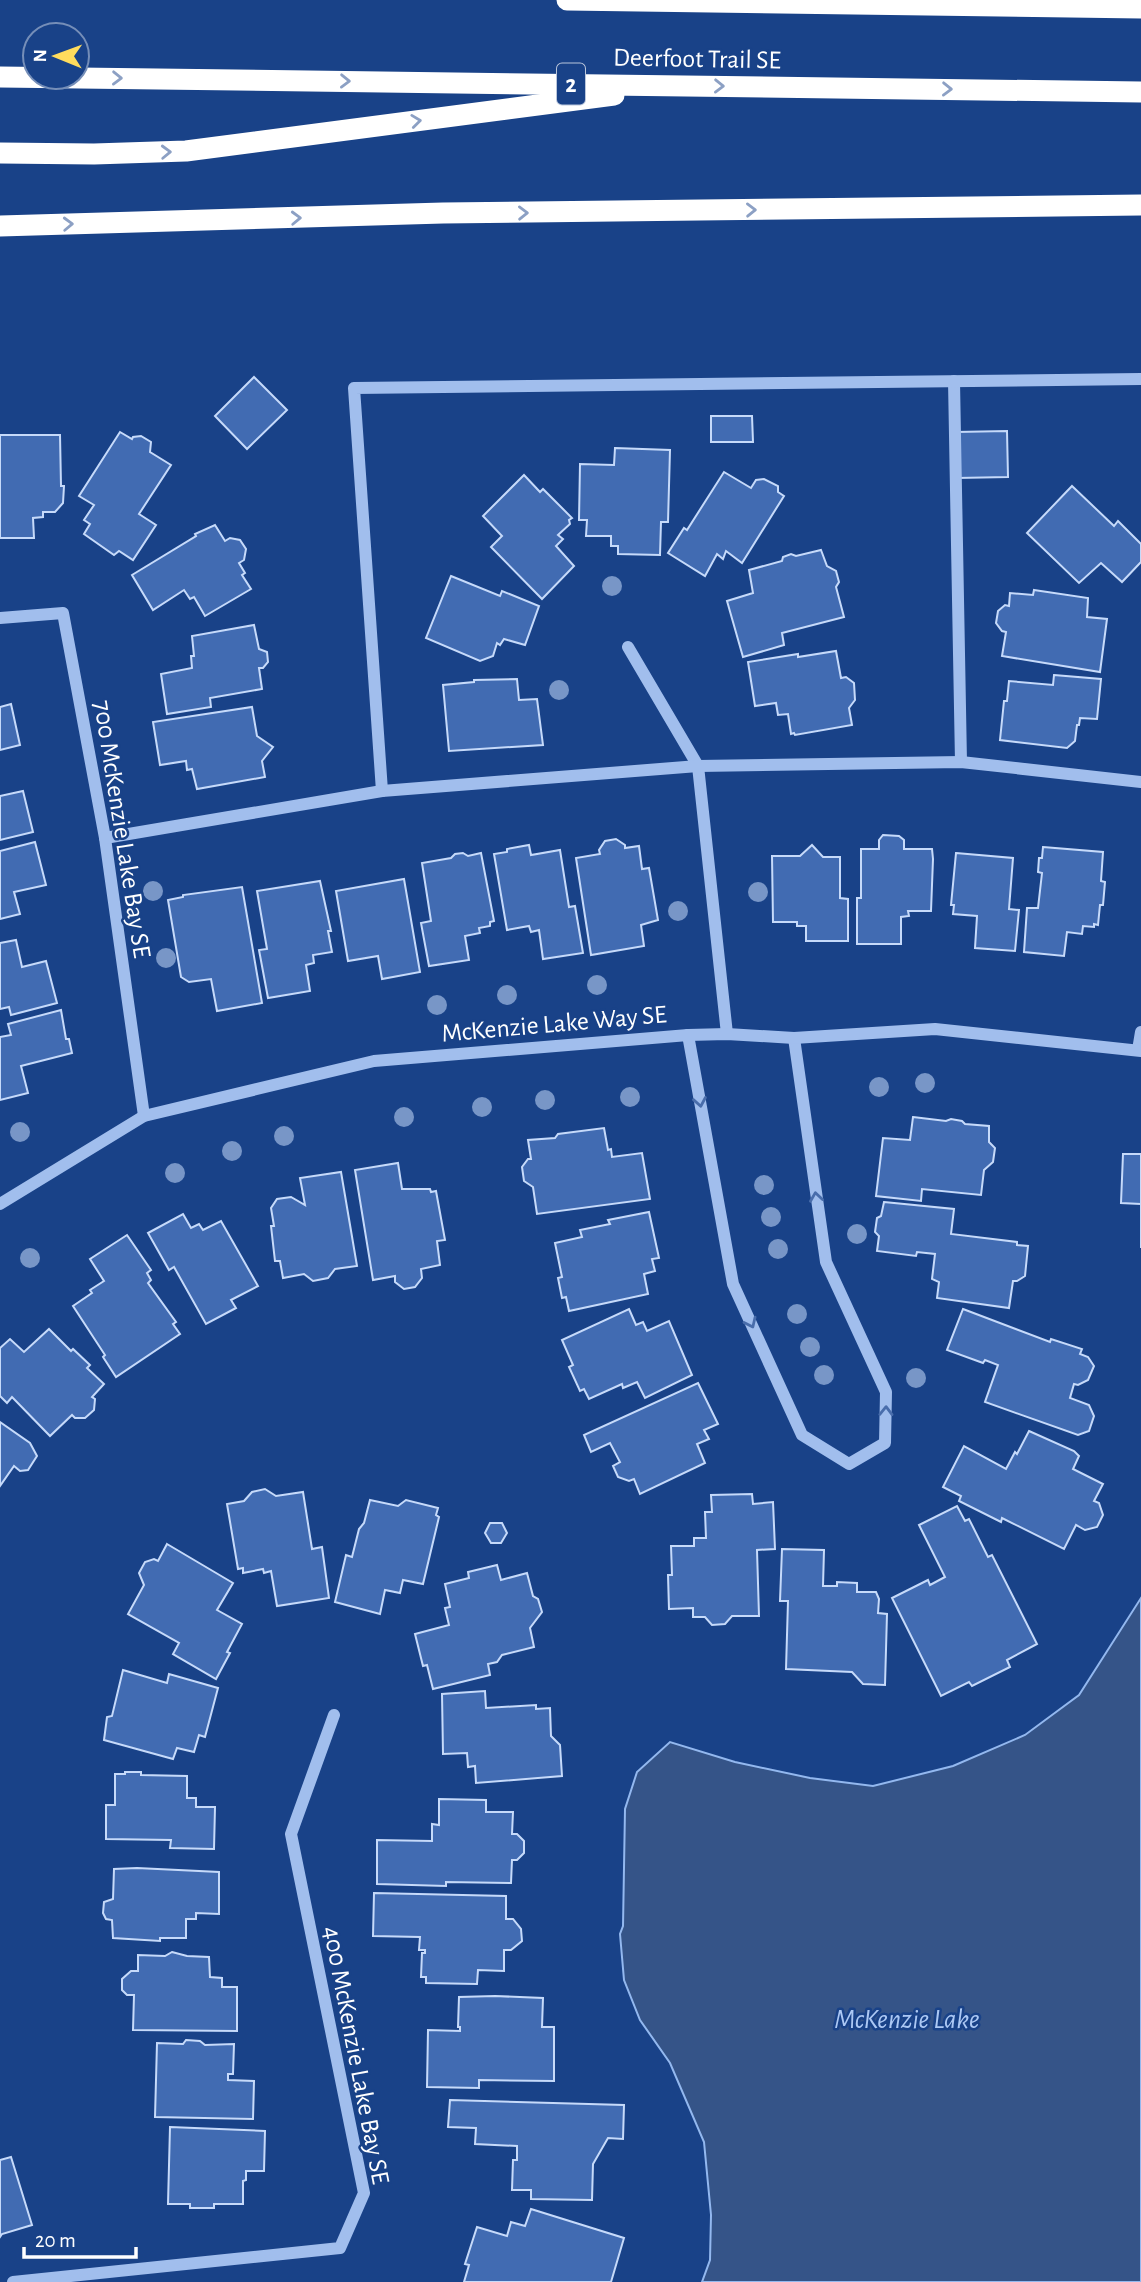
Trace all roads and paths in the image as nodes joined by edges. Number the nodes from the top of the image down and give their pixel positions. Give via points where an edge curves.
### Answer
1 (567, 0) edge
2 (1141, 8) edge
3 (0, 77) edge
4 (688, 85) junction
5 (1141, 92) edge
6 (0, 153) edge
7 (1141, 205) edge
8 (0, 226) edge
9 (1141, 379) edge
10 (954, 381) junction
11 (0, 618) edge
12 (628, 648) dead end
13 (961, 762) junction
14 (698, 766) junction
15 (1141, 782) edge
16 (382, 791) junction
17 (104, 838) junction
18 (1141, 1032) edge
19 (727, 1034) junction
20 (688, 1035) junction
21 (794, 1038) junction
22 (1140, 1051) edge
23 (144, 1116) junction
24 (0, 1204) edge
25 (334, 1715) dead end
26 (13, 2282) edge

1 - 2 highway
3 -> 4 highway, Deerfoot Trail SE / 2
4 -> 5 highway, Deerfoot Trail SE / 2
6 -> 4 highway via 186,151
8 -> 7 highway via 443,214
9 - 10 street
10 - 13 street
10 - 16 street via 354,388
11 - 17 street, 700 McKenzie Lake Bay SE via 63,613
12 - 14 street
13 - 14 street
13 - 15 street
14 - 16 street
14 - 19 street
16 - 17 street
17 - 23 street, 700 McKenzie Lake Bay SE
18 - 22 street
19 - 20 street, McKenzie Lake Way SE
19 - 21 street, McKenzie Lake Way SE
20 -> 21 street via 733,1284 802,1434 849,1464 885,1443 886,1392 826,1262
20 - 23 street, McKenzie Lake Way SE via 374,1061
21 - 22 street, McKenzie Lake Way SE via 935,1029
23 - 24 street, McKenzie Lake Way SE
25 - 26 street, 400 McKenzie Lake Bay SE via 291,1835 364,2193 341,2248

